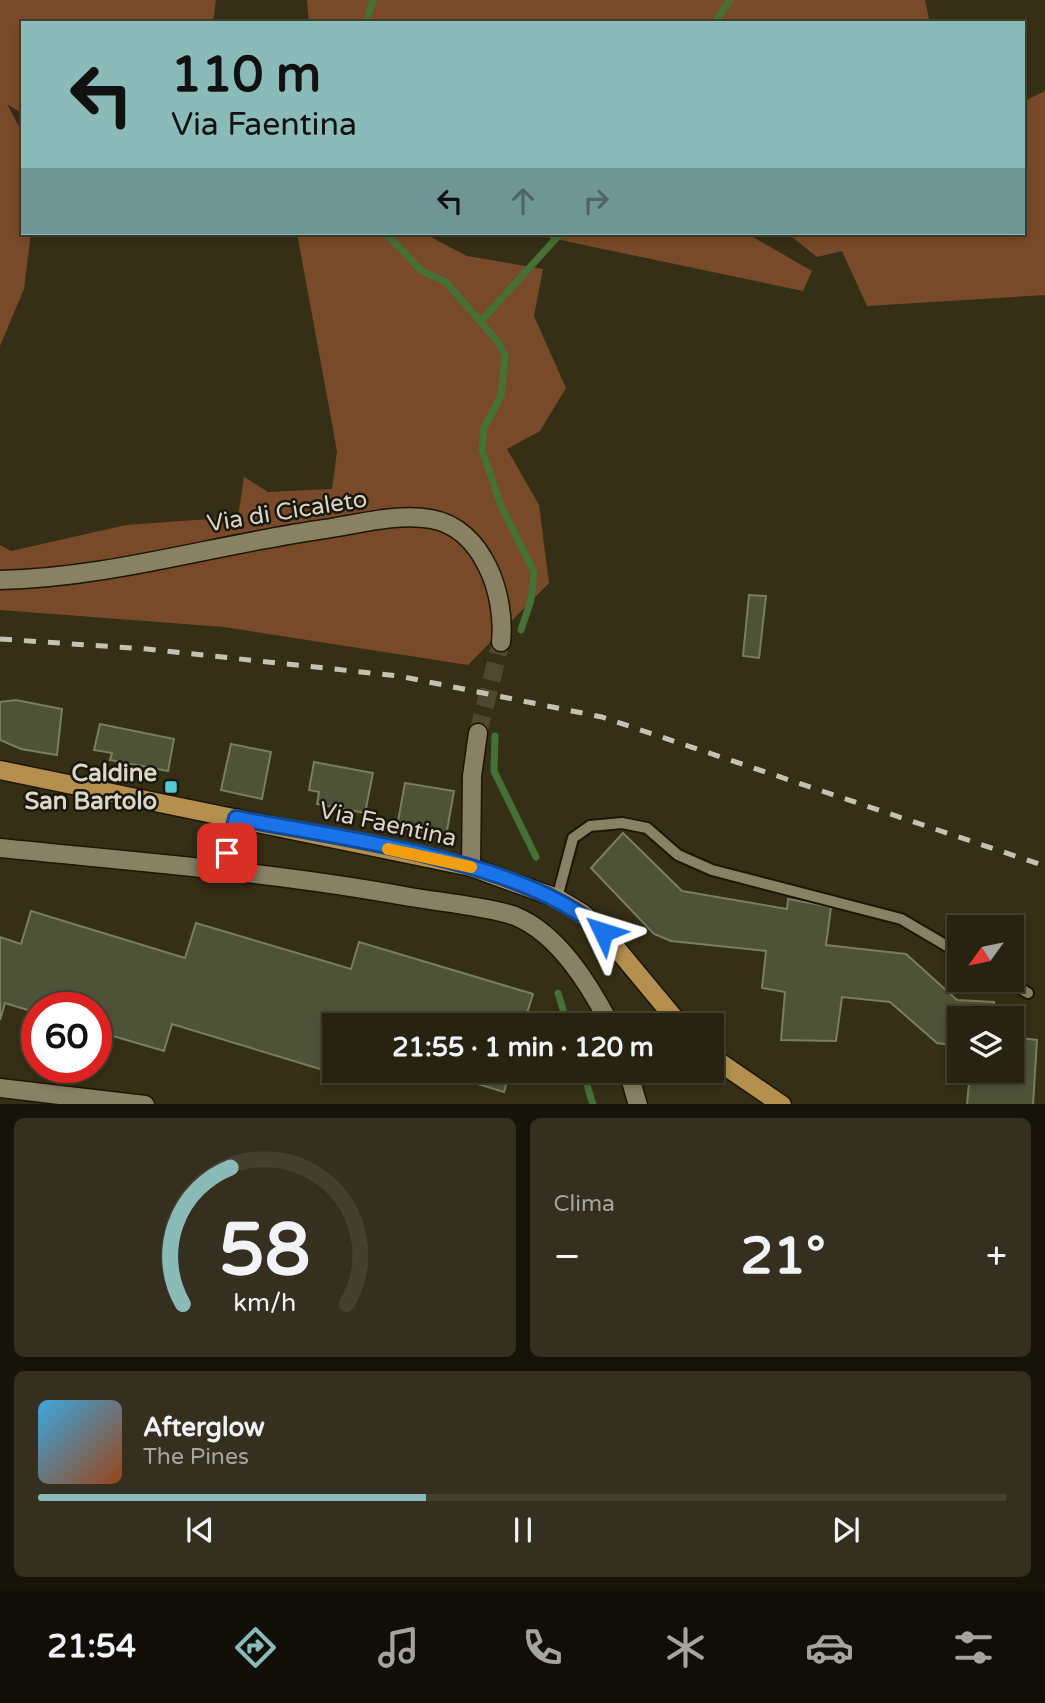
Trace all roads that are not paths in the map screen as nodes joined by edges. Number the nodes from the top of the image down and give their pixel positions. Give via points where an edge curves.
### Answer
1 (0, 580) edge
2 (501, 642) tunnel mouth
3 (478, 733) tunnel mouth
4 (0, 770) edge
5 (236, 818) junction
6 (0, 848) edge
7 (471, 867) junction
8 (223, 871) junction
9 (557, 898) junction
10 (947, 946) edge
11 (1024, 991) edge
12 (1028, 993) dead end
13 (604, 1013) edge
14 (670, 1013) edge
15 (724, 1065) edge
16 (632, 1083) edge
17 (0, 1088) edge
18 (145, 1104) edge
19 (638, 1104) edge
20 (782, 1104) edge

1 - 2 street, Via di Cicaleto via 90,572 373,522 433,519 465,535 482,557 496,591
3 - 7 street via 471,776
4 - 5 main road, Via Faentina
5 - 7 main road, Via Faentina
5 - 8 street
6 - 8 street
7 - 9 main road, Via Faentina
8 - 13 street via 384,892 515,916 557,945
9 - 10 lane via 573,838 590,826 622,823 647,828 678,855 712,870 901,919
9 - 14 main road, Via Faentina via 603,932
11 - 12 lane
15 - 20 main road
16 - 19 street
17 - 18 street

